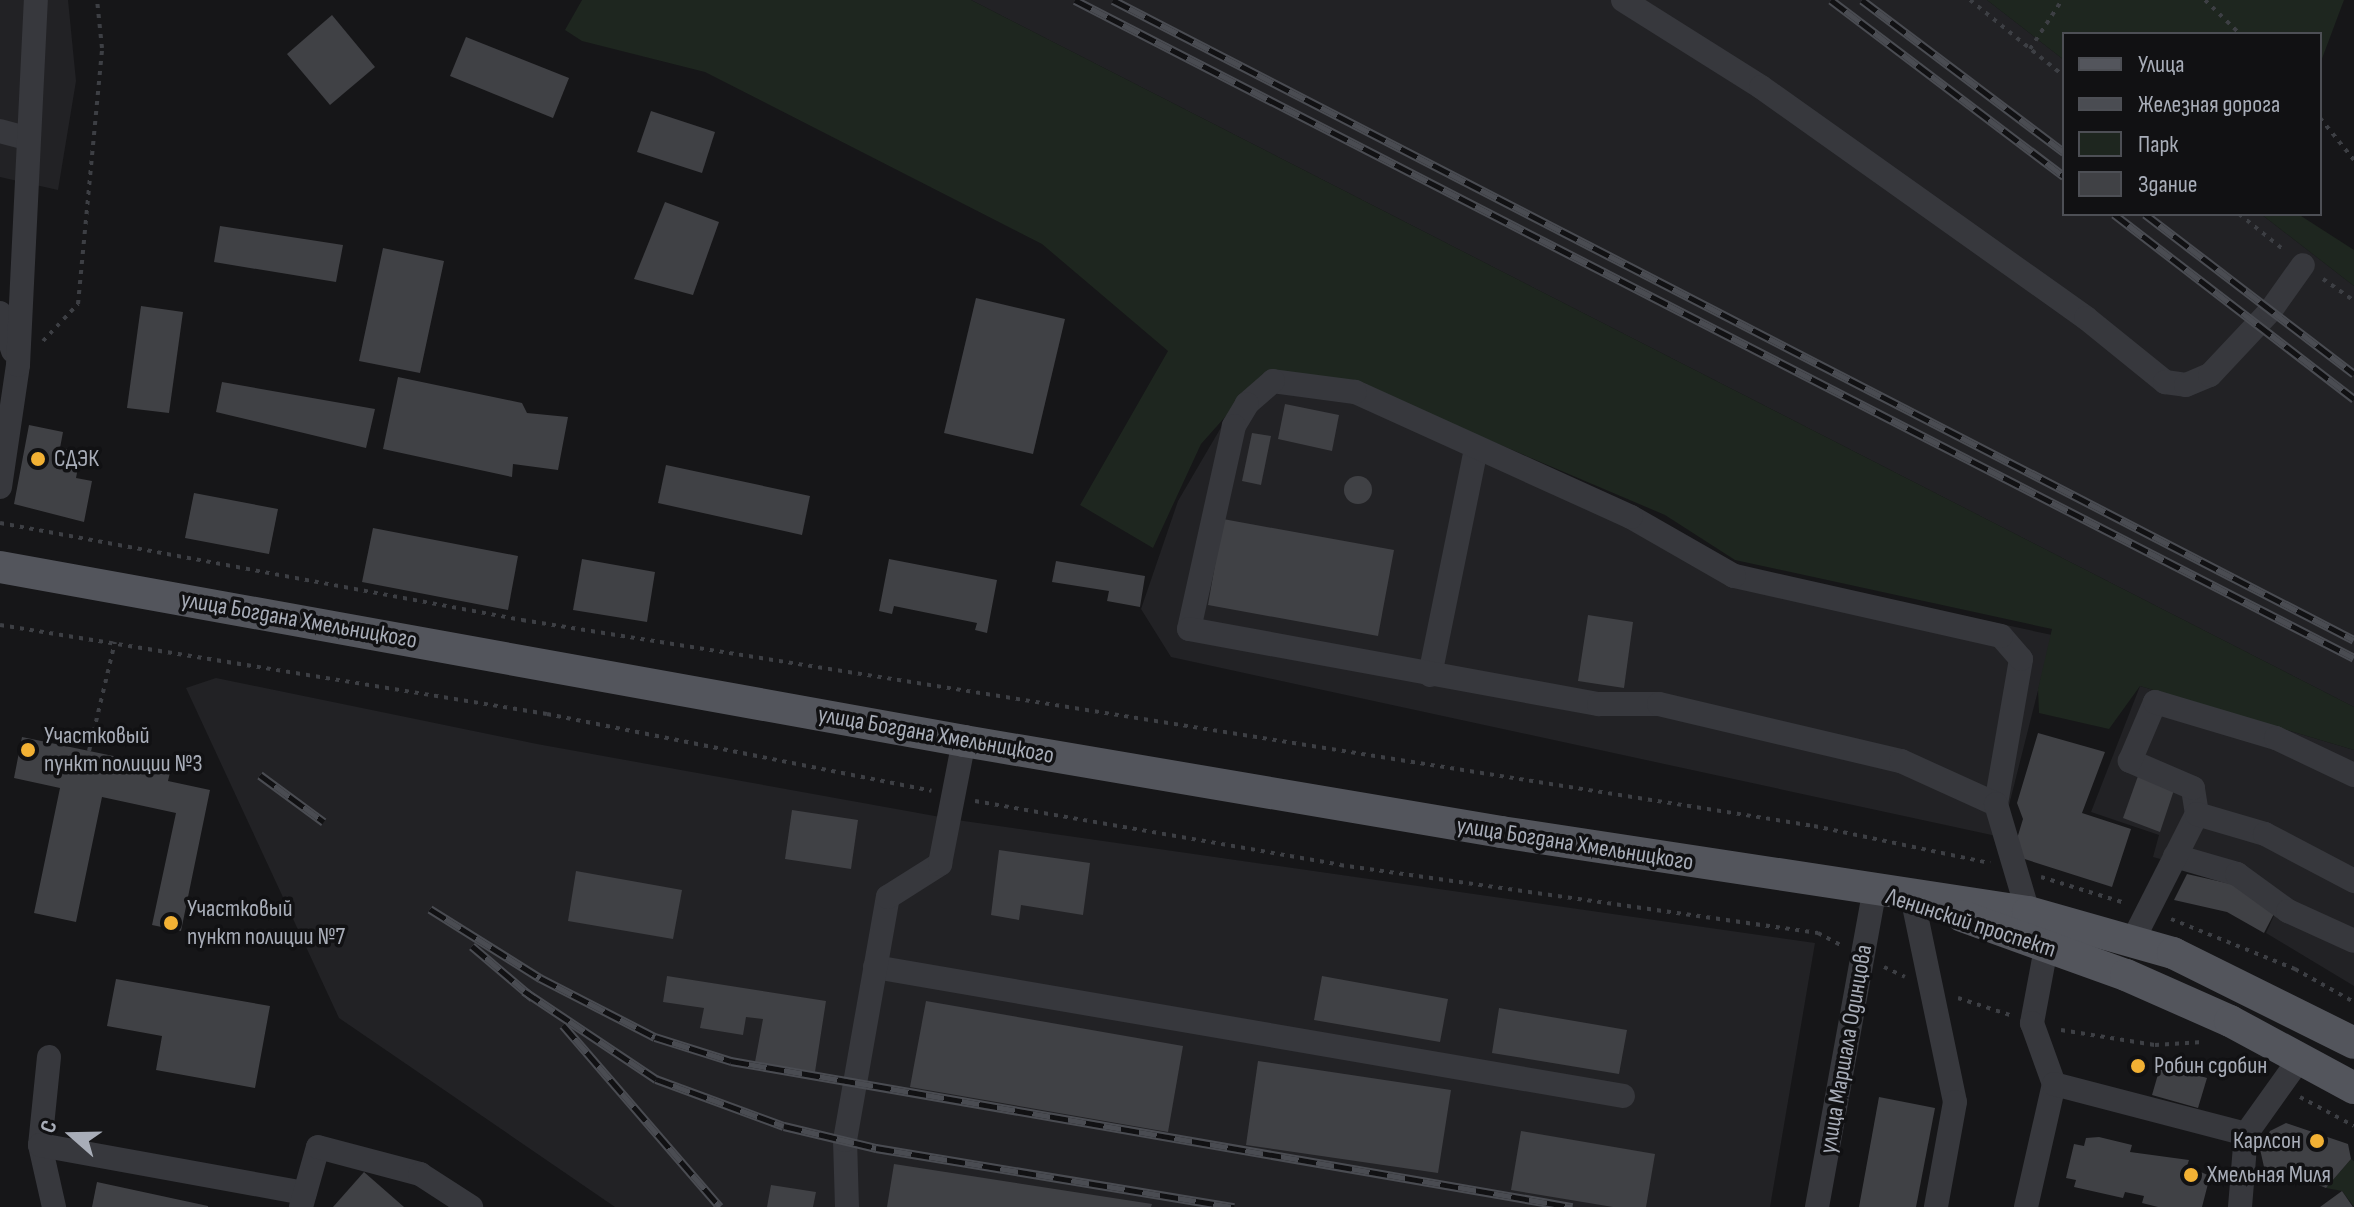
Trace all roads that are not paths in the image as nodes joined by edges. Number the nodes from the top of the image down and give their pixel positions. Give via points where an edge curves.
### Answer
1 (36, 0) edge
2 (1623, 0) edge
3 (0, 131) edge
4 (27, 138) junction
5 (2303, 265) dead end
6 (0, 313) edge
7 (9, 360) edge
8 (1476, 448) junction
9 (0, 487) edge
10 (0, 567) edge
11 (1430, 675) junction
12 (964, 741) junction
13 (2354, 775) edge
14 (1996, 804) junction
15 (2197, 814) junction
16 (2175, 856) junction
17 (2354, 881) edge
18 (1874, 892) junction
19 (1913, 901) junction
20 (2042, 925) junction
21 (2133, 940) junction
22 (2354, 941) edge
23 (875, 967) junction
24 (2354, 1043) edge
25 (49, 1057) dead end
26 (2301, 1057) junction
27 (2054, 1084) junction
28 (2354, 1088) edge
29 (1623, 1096) dead end
30 (2246, 1134) junction
31 (40, 1145) junction
32 (303, 1200) edge
33 (54, 1207) edge
34 (471, 1207) edge
35 (847, 1207) edge
36 (1817, 1207) edge
37 (1936, 1207) edge
38 (2026, 1207) edge
39 (2240, 1207) edge

1 - 4 street
2 - 5 street via 1761,87 2086,318 2165,382 2186,385 2210,375 2271,310
3 - 4 street
4 - 7 street
6 - 7 street
7 - 9 street
8 - 11 street
8 - 11 street via 1355,392 1273,381 1247,404 1234,426 1189,629
8 - 14 street via 1631,517 1734,576 2001,636 2021,659
10 - 12 main road, улица Богдана Хмельницкого
11 - 14 street via 1599,704 1659,704 1901,761
12 - 18 main road, улица Богдана Хмельницкого
12 - 23 street via 940,864 888,897
13 - 15 street via 2276,738 2155,702 2130,761 2193,788
14 - 20 street
15 - 16 street
15 - 17 street via 2265,834
16 - 21 street
16 - 22 street via 2237,874 2288,911
18 - 19 main road, Ленинский проспект
18 - 20 main road, Ленинский проспект
18 - 36 street, улица Маршала Одинцова
19 - 20 main road, Ленинский проспект
19 - 37 street via 1955,1102
20 - 21 main road, Ленинский проспект
20 - 26 main road, Ленинский проспект via 2126,975
20 - 27 street via 2032,1023
21 - 24 main road, Ленинский проспект via 2270,997
23 - 29 street
23 - 35 street via 845,1140
25 - 31 street
26 - 28 main road, Ленинский проспект
26 - 30 street
27 - 30 street
27 - 38 street
30 - 39 street
31 - 32 street
31 - 33 street
32 - 34 street via 318,1147 420,1174

